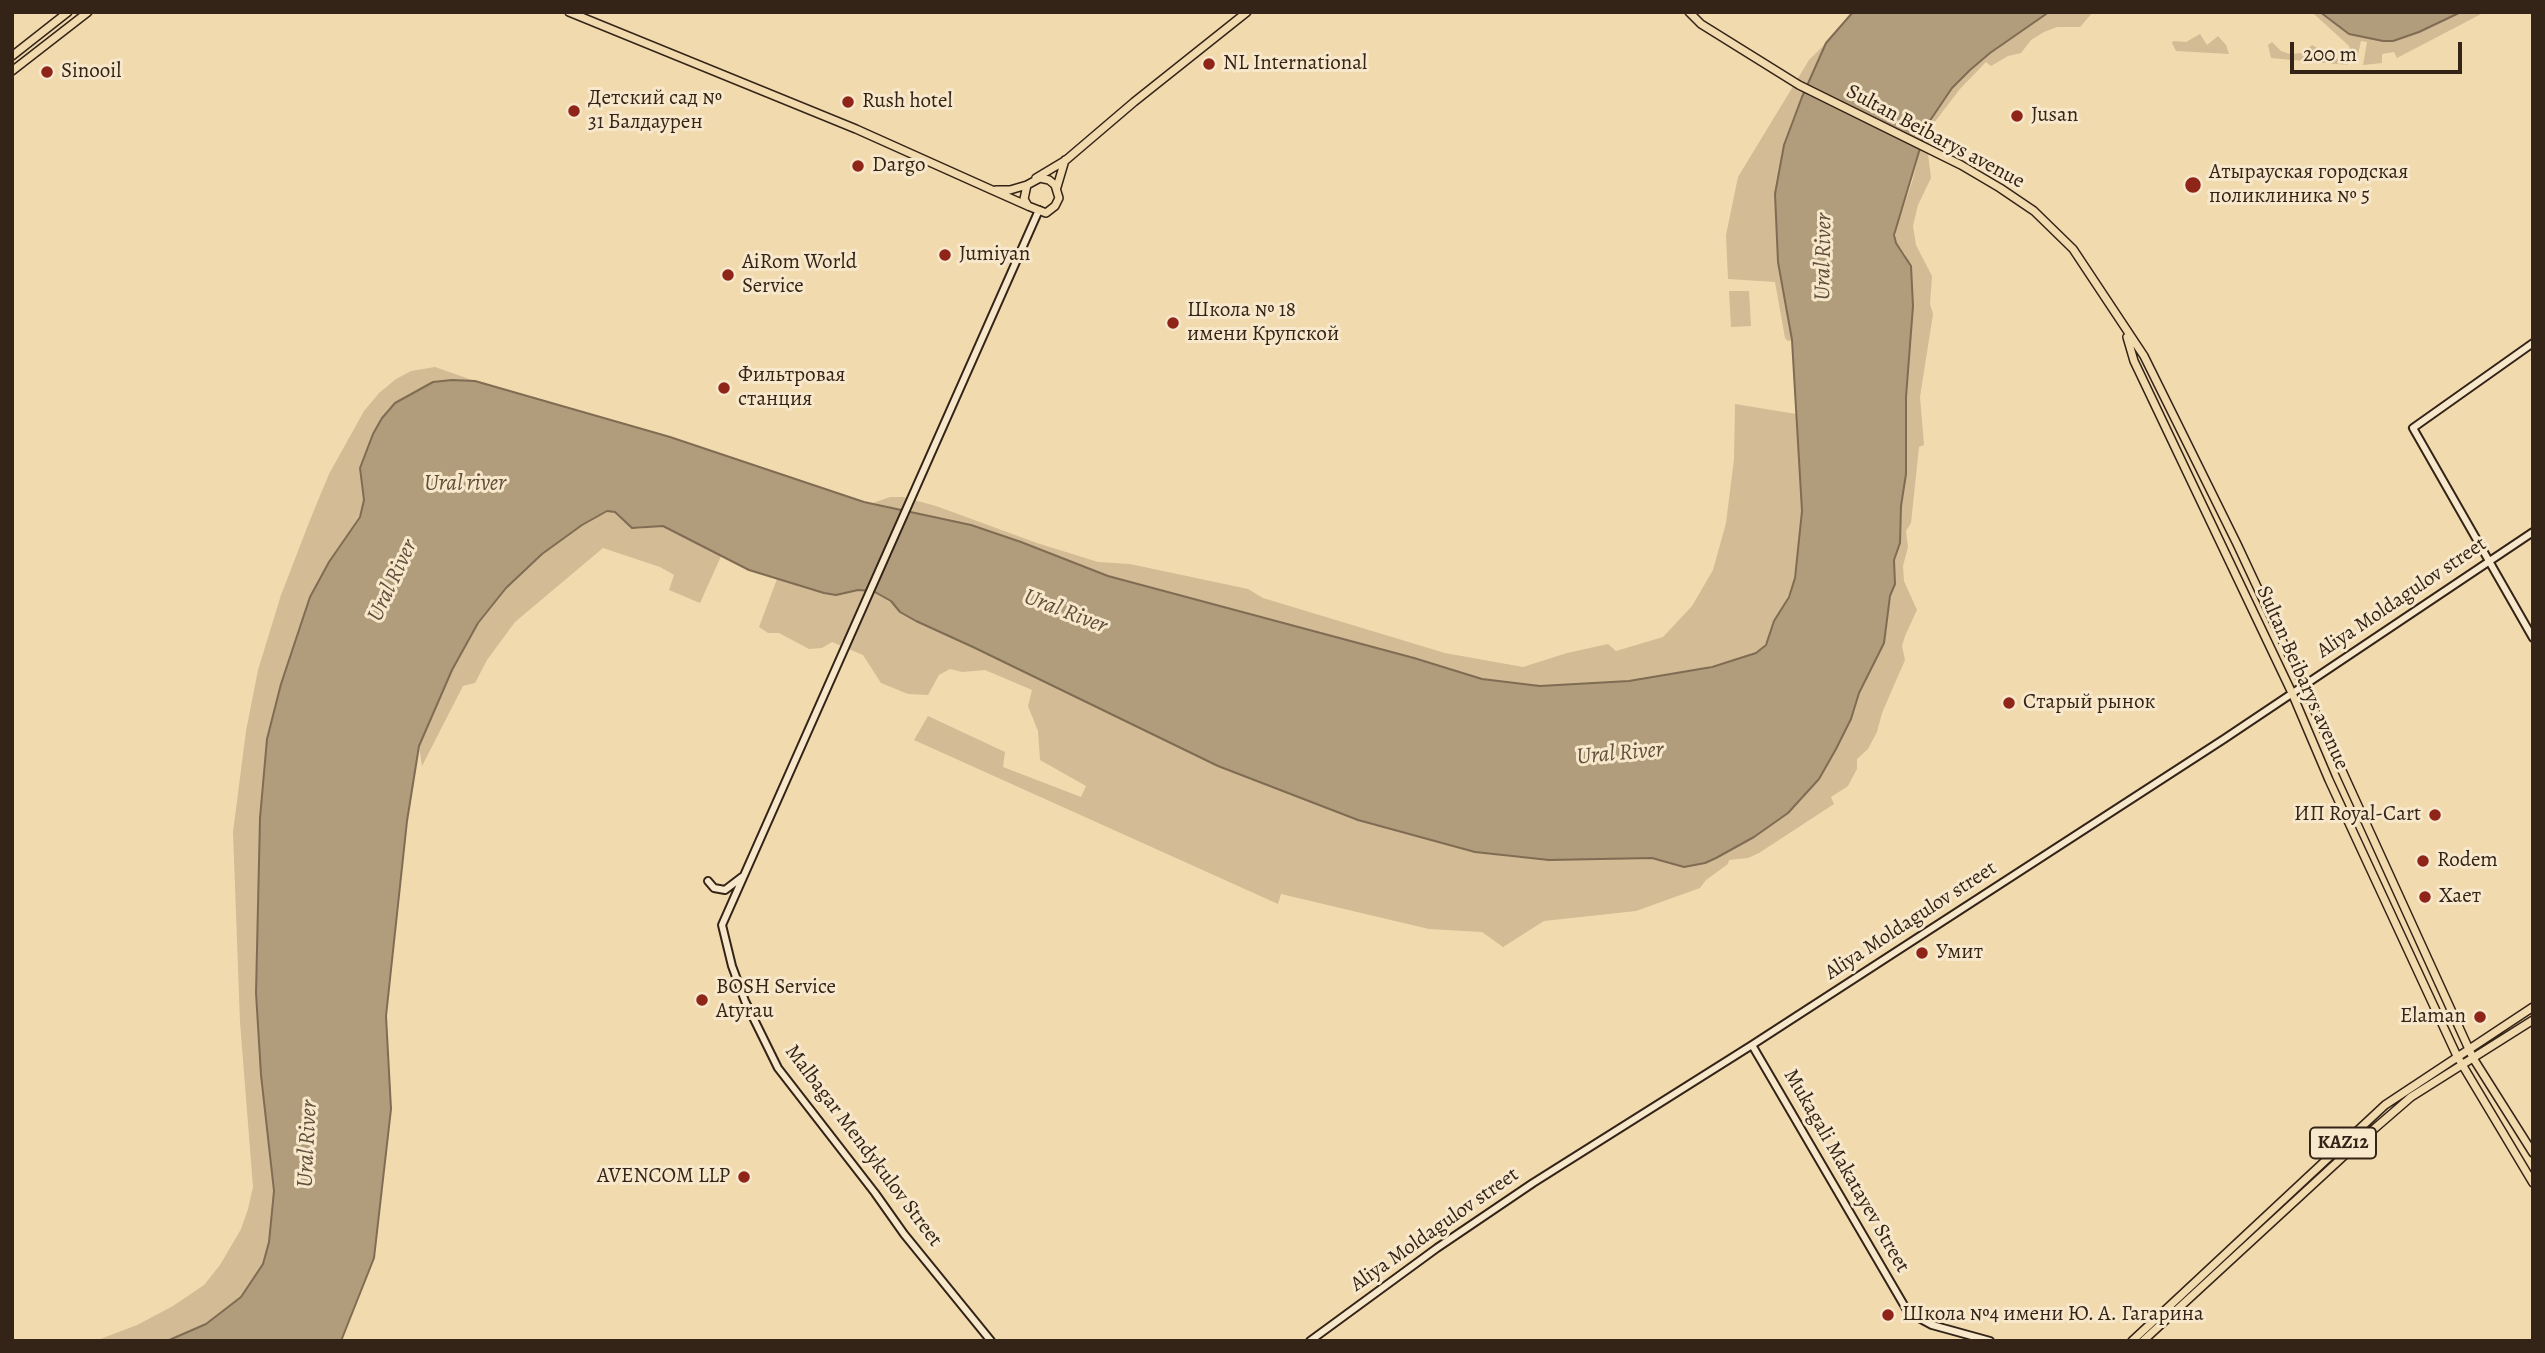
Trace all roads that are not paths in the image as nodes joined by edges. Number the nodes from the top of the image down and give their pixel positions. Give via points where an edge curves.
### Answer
1 (68, 12) edge
2 (88, 12) edge
3 (569, 12) edge
4 (1247, 12) edge
5 (1689, 12) edge
6 (12, 56) edge
7 (12, 71) edge
8 (1066, 160) junction
9 (1036, 178) junction
10 (1027, 185) junction
11 (1056, 187) junction
12 (992, 190) junction
13 (1028, 206) junction
14 (1039, 210) junction
15 (2126, 332) junction
16 (2533, 343) edge
17 (2533, 532) edge
18 (2488, 562) junction
19 (2533, 638) edge
20 (2303, 685) junction
21 (2292, 693) junction
22 (2377, 851) junction
23 (2365, 857) junction
24 (744, 876) junction
25 (708, 881) dead end
26 (2533, 1007) edge
27 (2533, 1020) edge
28 (1752, 1045) junction
29 (2468, 1049) junction
30 (2457, 1056) junction
31 (2473, 1058) junction
32 (2462, 1065) junction
33 (2533, 1153) edge
34 (2533, 1183) edge
35 (991, 1341) edge
36 (1310, 1341) edge
37 (1990, 1341) edge
38 (2132, 1341) edge
39 (2143, 1341) edge

1 - 6 main road
2 - 7 main road
3 - 12 main road
4 - 8 main road
5 - 15 main road, Sultan Beibarys avenue via 1799,85 1961,165 2034,211 2073,249
8 - 9 main road
8 - 11 main road
9 - 10 main road
9 - 11 main road via 1049,180
10 - 12 main road
10 - 13 main road via 1024,199
11 - 14 main road via 1055,206 1046,213
12 - 13 main road
13 - 14 main road
14 - 24 main road, Malbagar Mendykulov Street
15 - 20 main road, Sultan Beibarys avenue via 2141,349 2176,418
15 - 21 main road, Sultan Beibarys avenue via 2134,361
16 - 18 main road via 2413,428
17 - 18 main road, Aliya Moldagulov street
18 - 19 main road
18 - 20 main road, Aliya Moldagulov street
20 - 21 main road, Aliya Moldagulov street
20 - 22 main road, Sultan Beibarys avenue
21 - 23 main road, Sultan Beibarys avenue
21 - 28 main road, Aliya Moldagulov street
22 - 23 main road
22 - 29 main road, Sultan Beibarys avenue
23 - 30 main road, Sultan Beibarys avenue
24 - 25 main road via 725,890
24 - 35 main road, Malbagar Mendykulov Street via 722,925 742,993 764,1043 904,1234
26 - 29 main road, KAZ12
27 - 31 main road, KAZ12
28 - 36 main road, Aliya Moldagulov street via 1533,1183
28 - 37 main road, Mukagali Makatayev Street via 1908,1312 1932,1325
29 - 30 main road, KAZ12
29 - 31 main road, Sultan Beibarys avenue
30 - 32 main road, Sultan Beibarys avenue
30 - 38 main road, KAZ12 via 2385,1105
31 - 32 main road, KAZ12
31 - 33 main road, Sultan Beibarys avenue
32 - 34 main road, Sultan Beibarys avenue
32 - 39 main road, KAZ12 via 2391,1114

